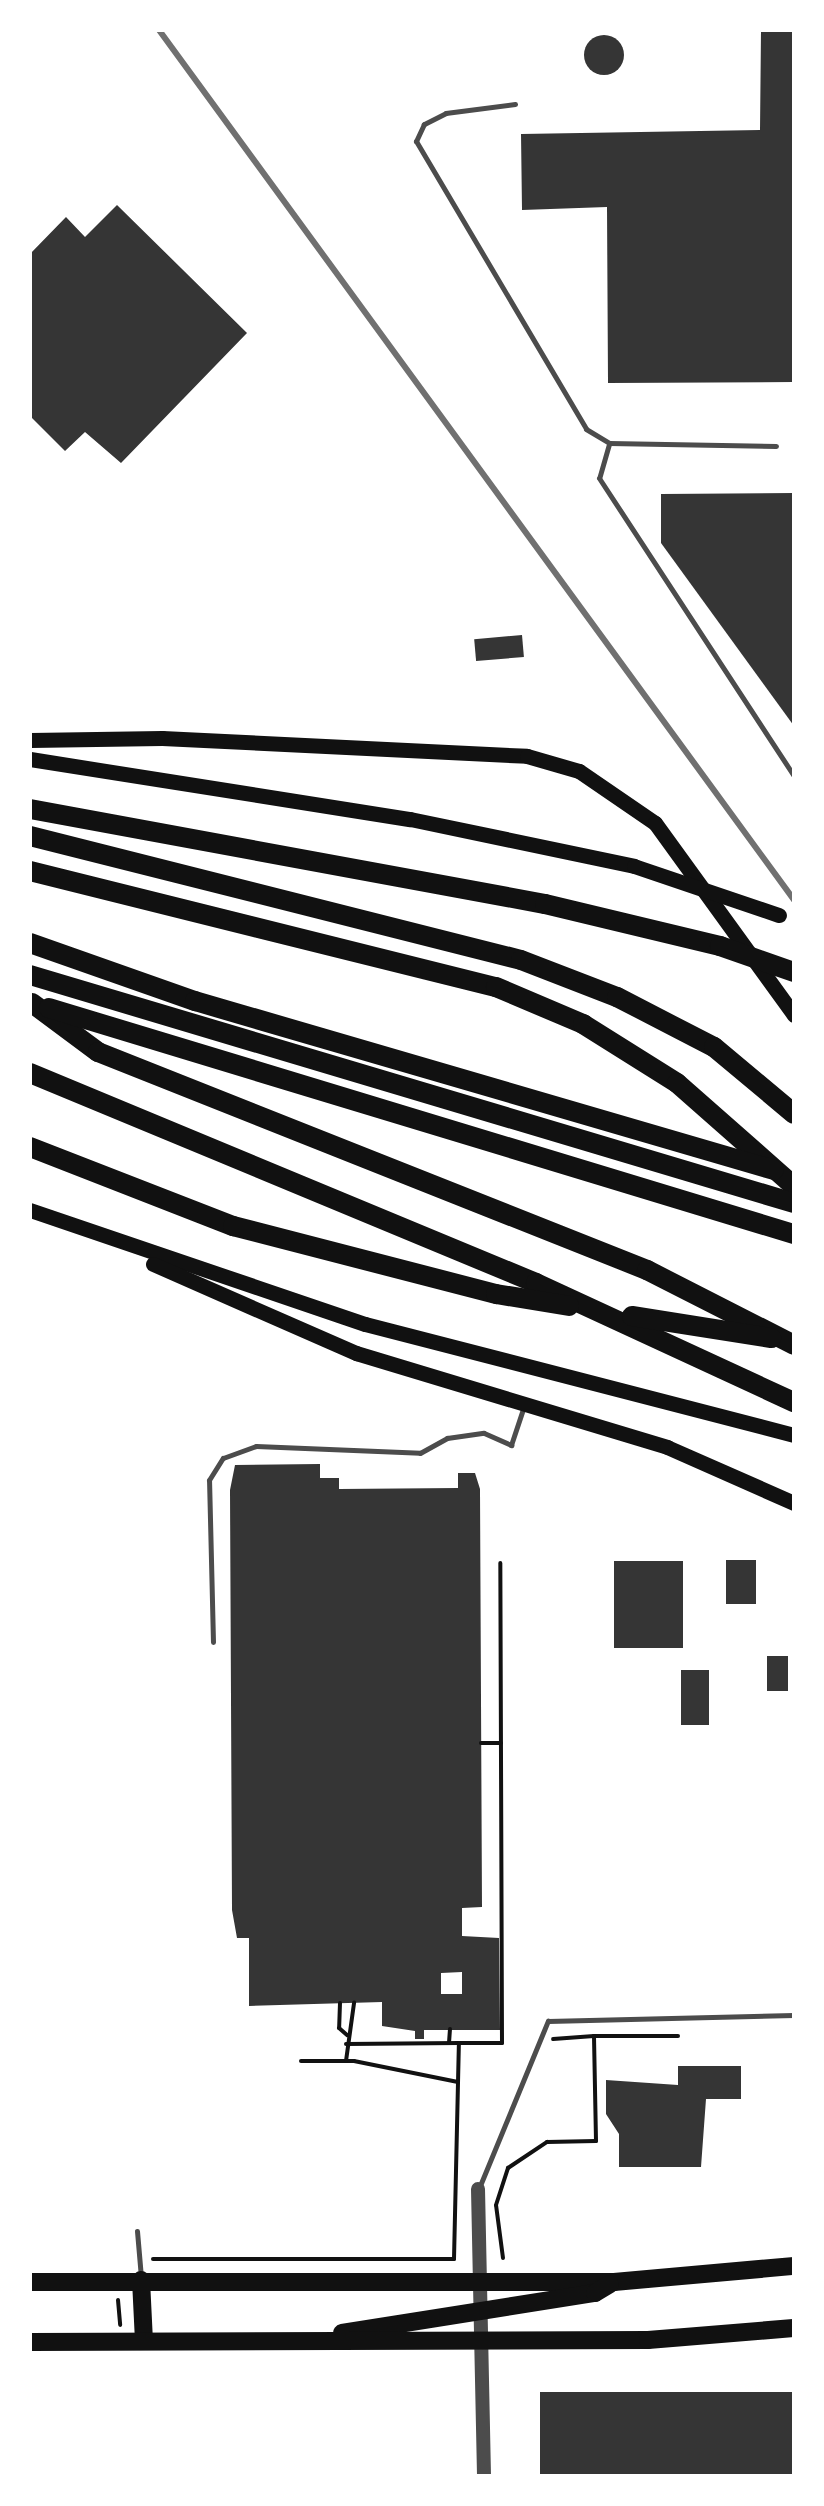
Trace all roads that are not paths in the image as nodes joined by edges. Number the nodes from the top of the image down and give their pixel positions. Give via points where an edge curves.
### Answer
1 (515, 104) dead end
2 (609, 443) junction
3 (776, 446) dead end
4 (30, 740) edge
5 (30, 759) edge
6 (794, 776) edge
7 (30, 809) edge
8 (30, 836) edge
9 (30, 871) edge
10 (779, 915) dead end
11 (30, 944) edge
12 (794, 972) edge
13 (30, 975) edge
14 (31, 1002) edge
15 (794, 1015) edge
16 (30, 1073) edge
17 (794, 1114) edge
18 (30, 1147) edge
19 (794, 1176) edge
20 (794, 1186) edge
21 (794, 1203) edge
22 (30, 1210) edge
23 (72, 1228) junction
24 (794, 1234) edge
25 (794, 1343) edge
26 (794, 1402) edge
27 (524, 1404) junction
28 (794, 1435) edge
29 (794, 1503) edge
30 (213, 1642) dead end
31 (794, 2015) edge
32 (478, 2189) joint
33 (138, 2232) dead end
34 (794, 2266) edge
35 (480, 2279) junction
36 (142, 2280) junction
37 (30, 2282) edge
38 (614, 2282) junction
39 (481, 2310) junction
40 (794, 2328) edge
41 (482, 2338) junction
42 (323, 2339) junction
43 (144, 2341) junction
44 (30, 2342) edge
45 (484, 2476) edge

1 - 2 lane via 446,113 424,124 416,141 586,429
2 - 3 lane
2 - 6 lane via 600,478
4 - 15 main road via 162,738 527,756 579,771 655,823
5 - 10 main road via 634,866
7 - 12 highway via 546,904 720,946
8 - 17 highway via 522,960 617,997 714,1047
9 - 20 highway via 496,987 583,1024 677,1083
11 - 19 highway via 195,1001
13 - 21 highway
14 - 24 highway
14 - 25 highway via 98,1052 647,1270
16 - 26 highway via 536,1283
18 - 25 highway via 233,1226 372,1264 496,1294
22 - 23 main road
23 - 27 main road via 356,1353
23 - 28 main road via 365,1324
27 - 29 main road via 667,1448
27 - 30 lane via 511,1445 484,1433 447,1438 420,1453 256,1446 223,1458 210,1480
31 - 32 lane via 548,2021
32 - 35 street
33 - 36 lane
34 - 38 main road
35 - 36 main road
35 - 38 main road
35 - 39 street
36 - 37 main road
36 - 43 main road
38 - 39 main road via 595,2293
39 - 41 street
39 - 42 main road via 375,2324
40 - 41 main road via 648,2340
41 - 42 main road
41 - 45 street
42 - 43 main road
43 - 44 main road

